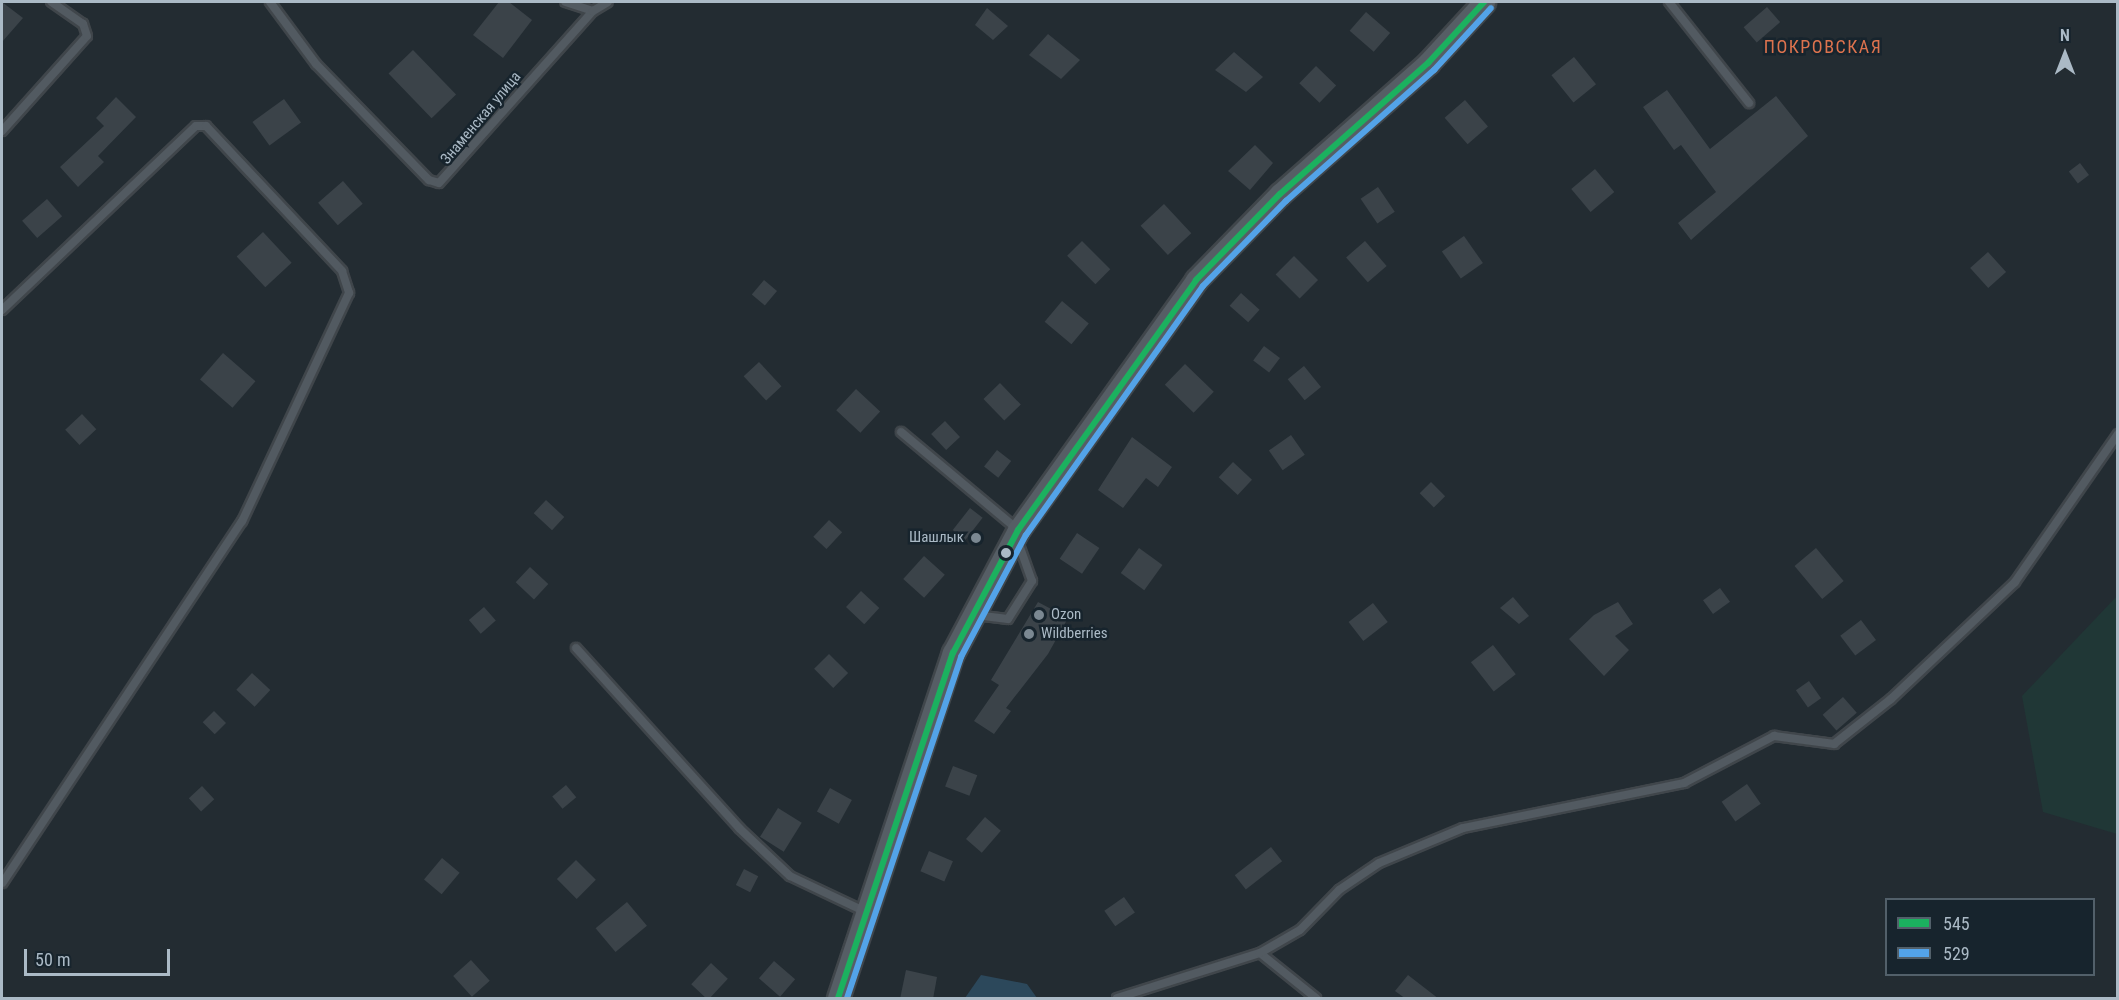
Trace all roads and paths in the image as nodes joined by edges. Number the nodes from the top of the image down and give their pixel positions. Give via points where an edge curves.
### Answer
1 (51, 2) edge
2 (270, 2) edge
3 (565, 2) edge
4 (608, 2) edge
5 (1484, 2) edge
6 (1669, 2) edge
7 (593, 11) junction
8 (1749, 103) dead end
9 (2, 131) edge
10 (2, 310) edge
11 (900, 432) dead end
12 (2118, 434) edge
13 (1017, 532) junction
14 (971, 615) junction
15 (576, 648) dead end
16 (2, 883) edge
17 (866, 912) junction
18 (1260, 953) junction
19 (838, 999) edge
20 (1117, 999) edge
21 (1316, 999) edge

1 - 9 lane via 83,24 87,36 80,50
2 - 7 lane, Знаменская улица via 316,64 429,180 439,183
3 - 7 lane
4 - 7 lane
5 - 13 main road via 1428,63 1280,194 1196,280
6 - 8 lane
10 - 16 lane via 196,126 206,126 342,272 349,292 242,521
11 - 13 lane
12 - 18 lane via 2015,582 1891,699 1834,744 1774,736 1684,783 1463,828 1379,863 1339,890 1300,930
13 - 14 main road
13 - 14 lane via 1032,581 1008,619
14 - 17 main road via 934,703
15 - 17 lane via 739,828 790,876
17 - 19 main road
18 - 20 lane
18 - 21 lane

